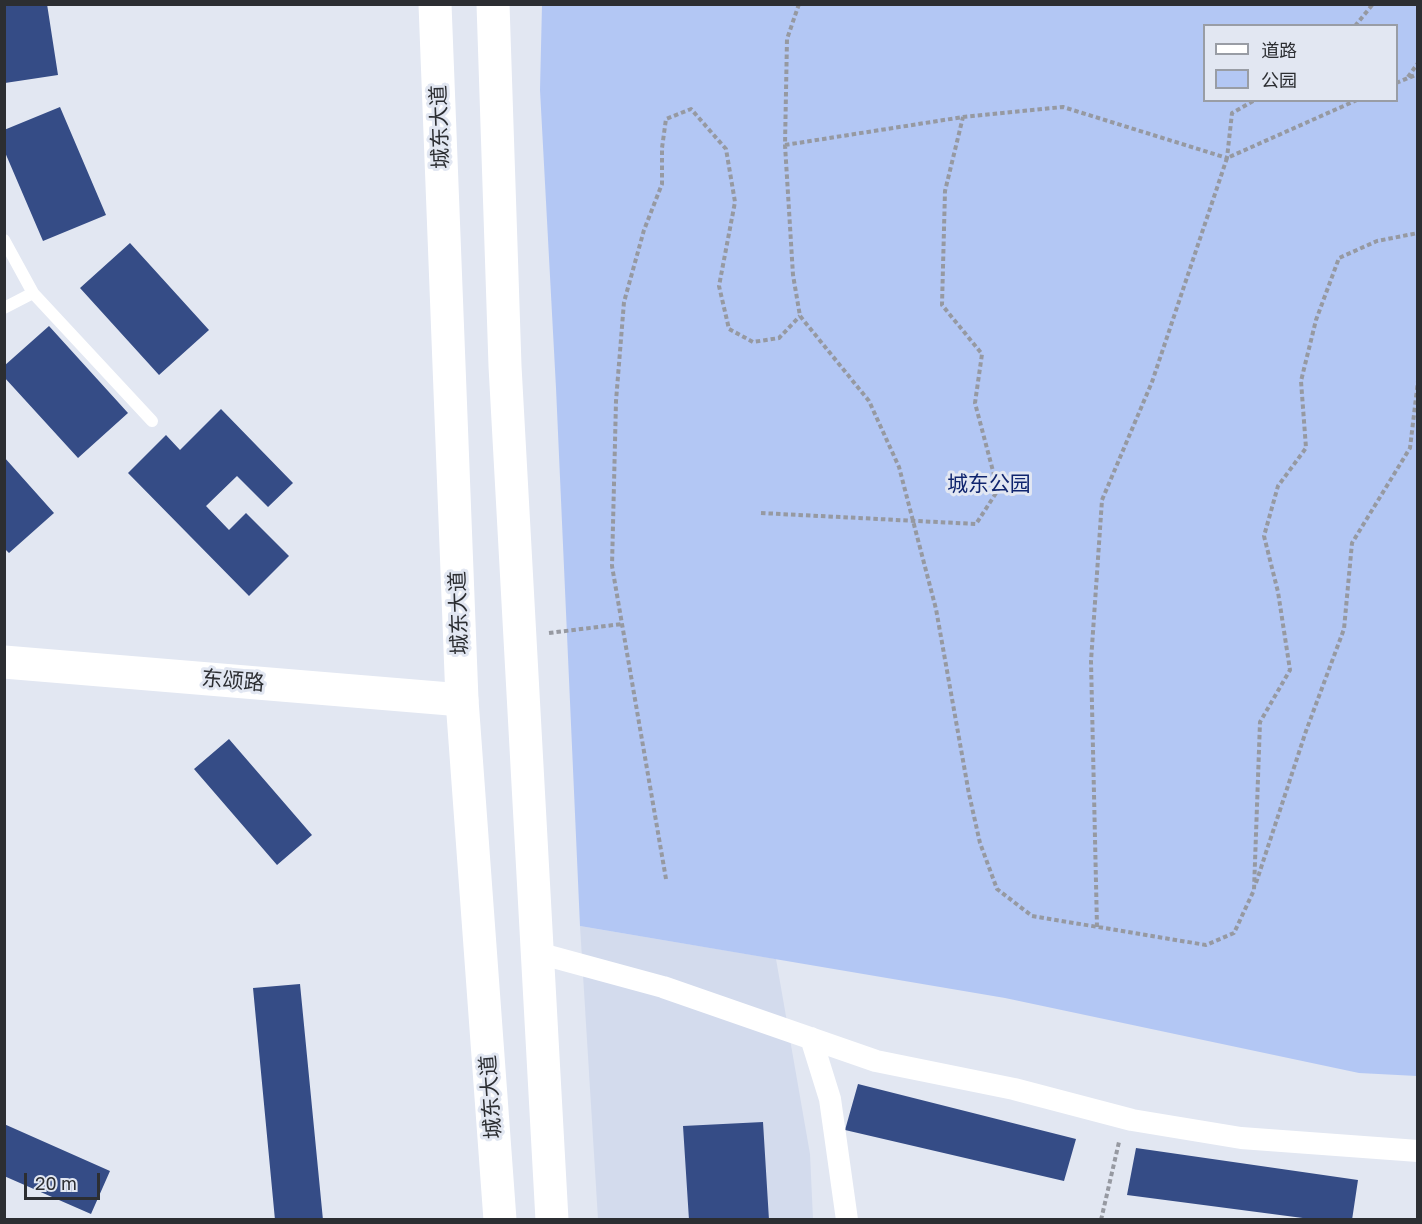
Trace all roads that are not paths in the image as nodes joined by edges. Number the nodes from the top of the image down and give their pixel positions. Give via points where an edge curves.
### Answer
1 (435, 4) edge
2 (493, 4) edge
3 (4, 240) edge
4 (33, 293) junction
5 (4, 308) edge
6 (152, 421) dead end
7 (4, 662) edge
8 (462, 700) junction
9 (538, 953) junction
10 (812, 1038) junction
11 (1418, 1151) edge
12 (500, 1220) edge
13 (552, 1220) edge
14 (847, 1220) edge

1 - 8 main road, 城东大道
2 - 9 main road via 505,366
3 - 4 lane
4 - 5 lane
4 - 6 lane
7 - 8 main road, 东颂路
8 - 12 main road, 城东大道
9 - 10 street via 663,987
9 - 13 main road
10 - 11 street via 876,1061 1014,1089 1125,1118 1241,1138
10 - 14 street via 830,1099

